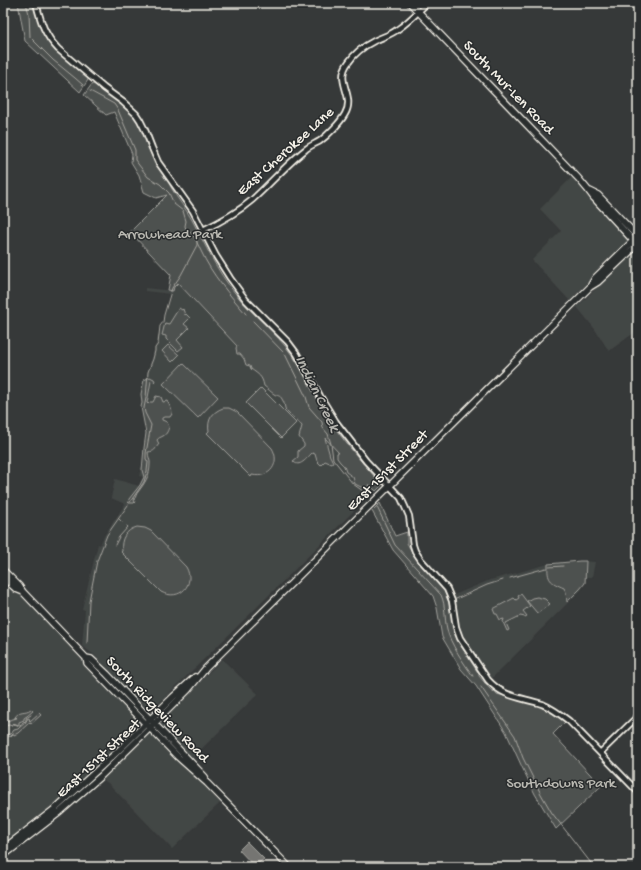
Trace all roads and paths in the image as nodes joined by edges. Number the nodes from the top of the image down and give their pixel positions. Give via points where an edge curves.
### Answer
1 (36, 3) edge
2 (410, 3) edge
3 (427, 3) edge
4 (418, 12) junction
5 (203, 230) junction
6 (637, 241) edge
7 (390, 486) junction
8 (3, 570) edge
9 (3, 577) edge
10 (21, 591) junction
11 (638, 716) edge
12 (150, 724) junction
13 (600, 753) junction
14 (110, 759) junction
15 (74, 791) junction
16 (638, 792) edge
17 (80, 794) junction
18 (48, 822) junction
19 (3, 848) edge
20 (3, 856) edge
21 (289, 867) edge

1 - 5 street via 44,30 52,43 136,114 158,162
2 - 4 main road, South Mur-Len Road
3 - 4 street, East Cherokee Lane
4 - 5 street, East Cherokee Lane via 398,30 365,46 348,62 343,74 348,96 347,111 326,136 304,151 244,206
4 - 6 main road, South Mur-Len Road
5 - 7 street via 225,271 241,294 297,354 336,422 356,449
6 - 7 main road, East 151st Street via 595,278 590,287
7 - 12 main road, East 151st Street via 203,671 184,686
7 - 13 street via 401,498 406,509 415,551 446,589 452,601 460,638 488,680 508,695 544,705 560,714
8 - 10 main road, South Ridgeview Road
9 - 10 main road, South Ridgeview Road
10 - 12 main road, South Ridgeview Road via 88,663
11 - 13 street
12 - 14 main road, East 151st Street
12 - 17 main road, East 151st Street
12 - 21 main road, South Ridgeview Road
13 - 16 street
14 - 15 main road, East 151st Street
14 - 17 main road via 84,786
15 - 18 main road via 74,796 51,816
15 - 19 main road, East 151st Street
17 - 18 main road, East 151st Street
18 - 20 main road, East 151st Street

